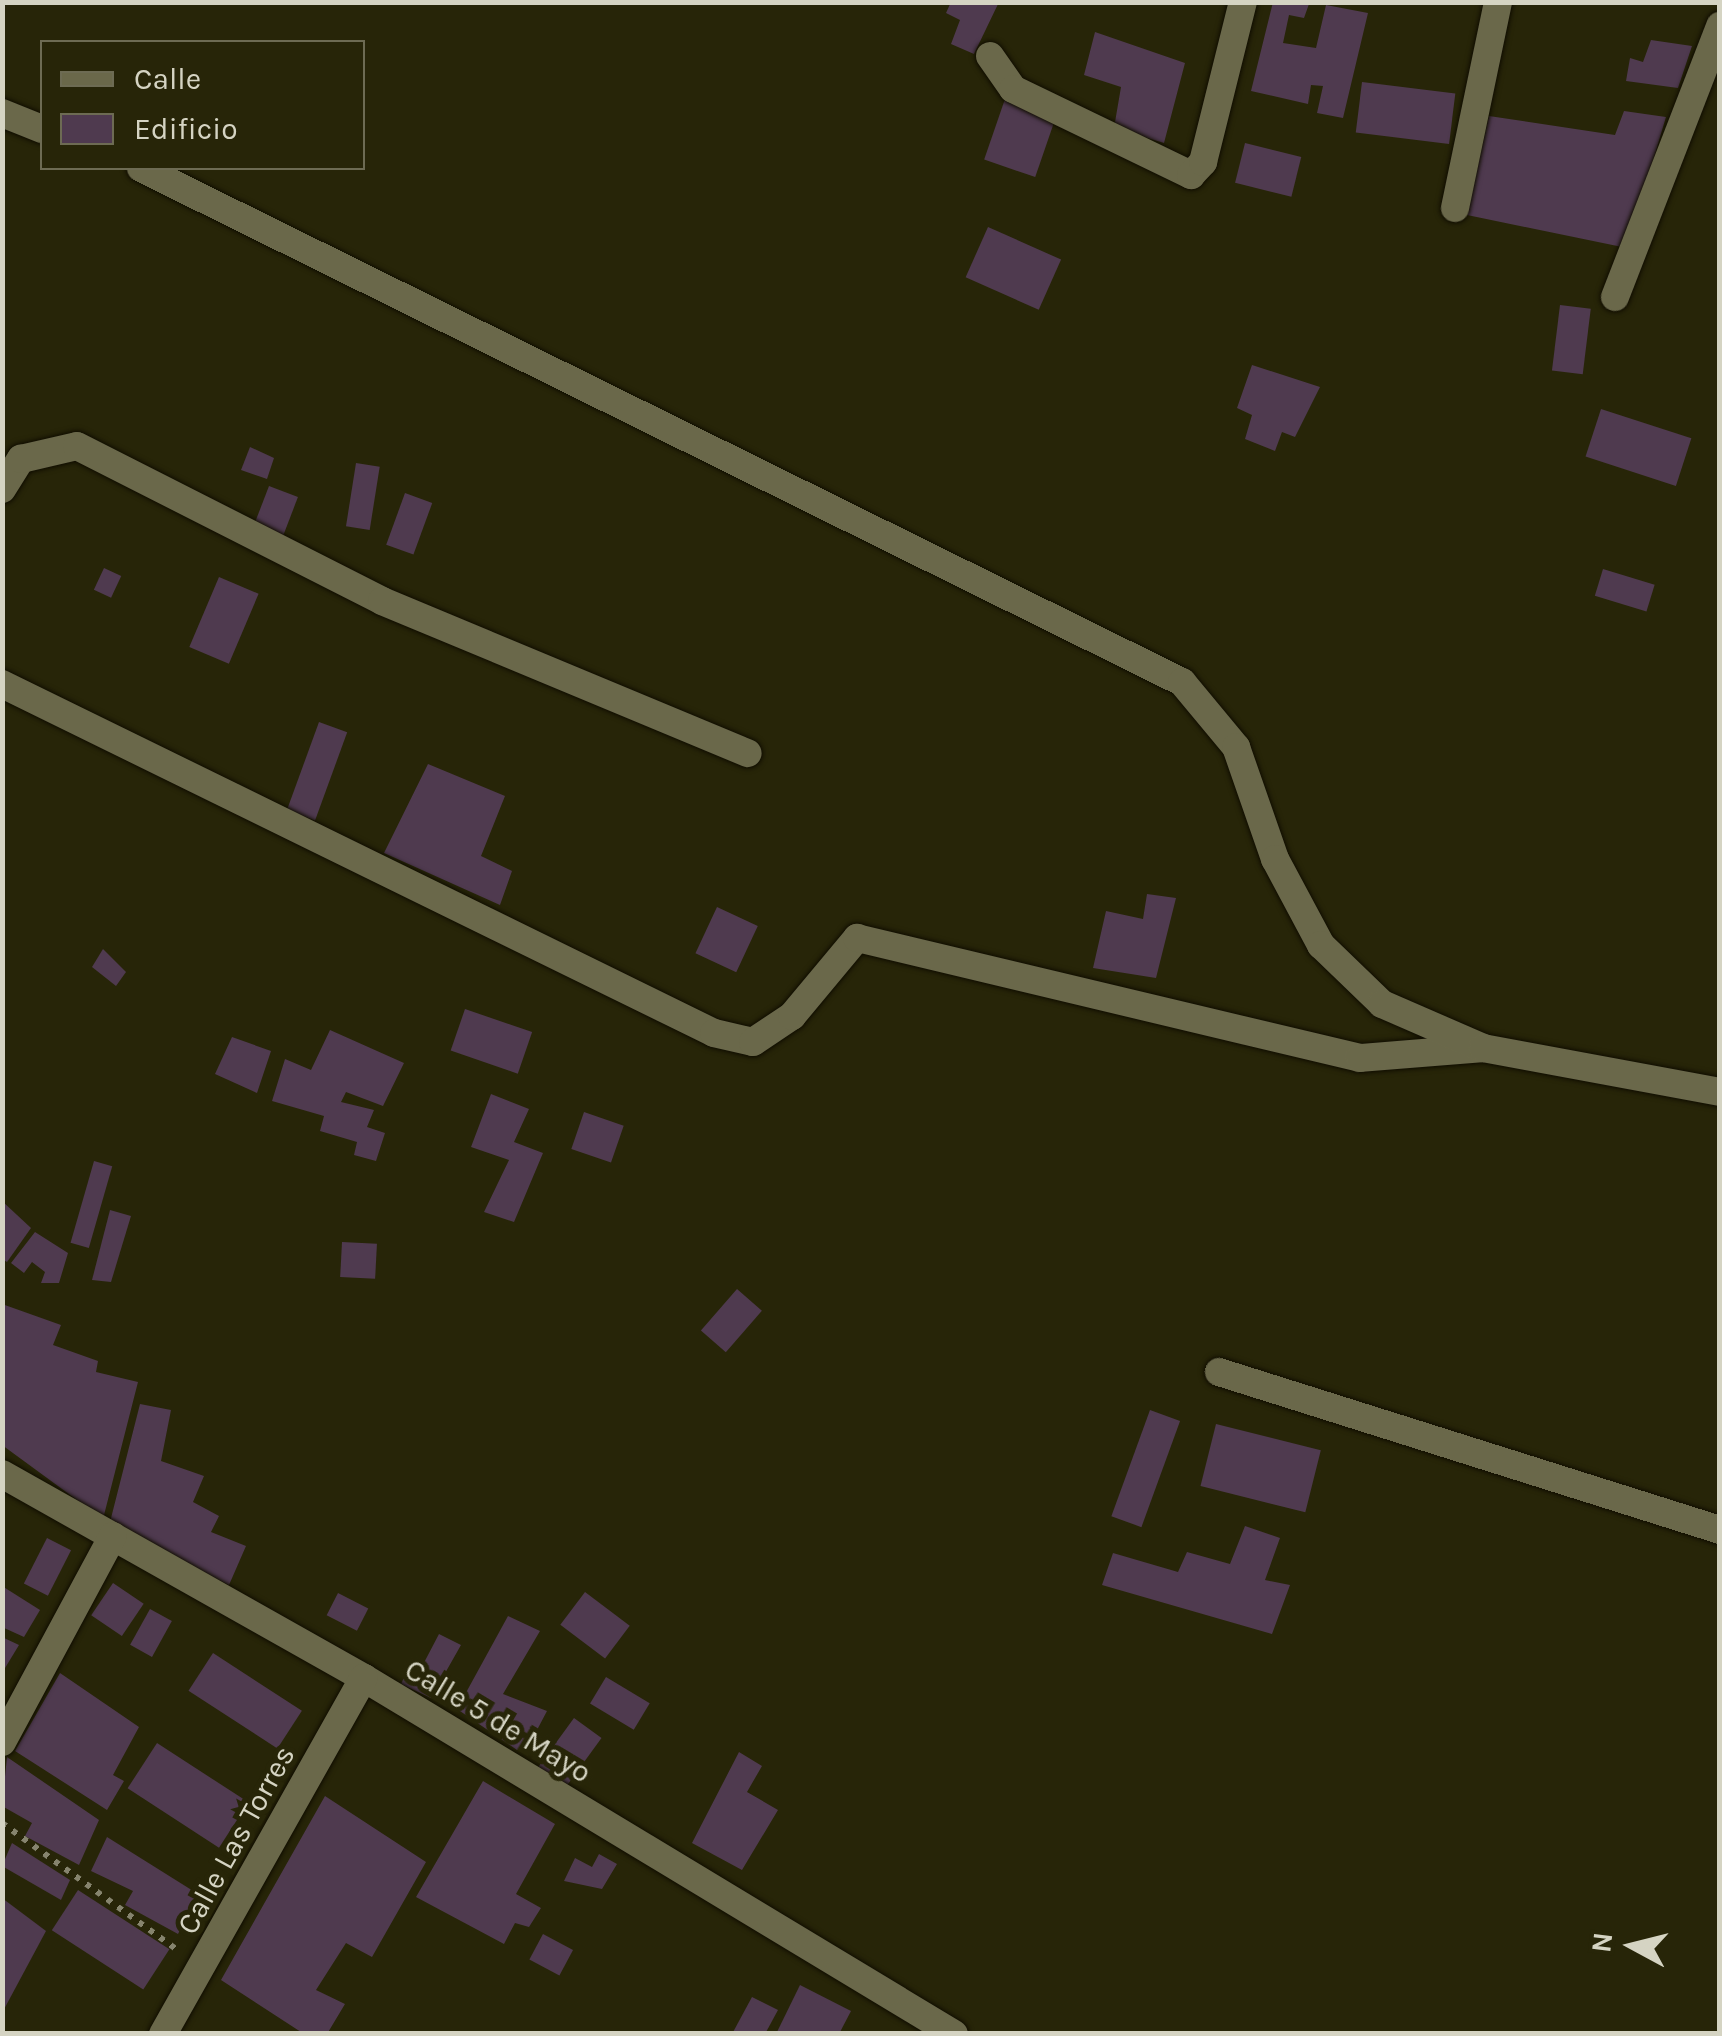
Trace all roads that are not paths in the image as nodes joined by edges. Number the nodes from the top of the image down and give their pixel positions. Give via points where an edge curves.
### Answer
1 (1242, 2) edge
2 (1498, 2) edge
3 (1720, 26) edge
4 (990, 56) dead end
5 (2, 113) edge
6 (40, 128) edge
7 (144, 170) edge
8 (1455, 208) dead end
9 (1615, 297) dead end
10 (2, 489) edge
11 (2, 684) edge
12 (748, 752) dead end
13 (1483, 1048) junction
14 (1720, 1092) edge
15 (1219, 1372) dead end
16 (2, 1474) edge
17 (1720, 1530) edge
18 (113, 1536) junction
19 (364, 1678) junction
20 (2, 1742) edge
21 (163, 2034) edge
22 (954, 2034) edge

1 - 4 street via 1203,162 1191,175 1078,126 1013,89
2 - 8 street
3 - 9 street
5 - 6 street
7 - 13 street via 1182,682 1236,747 1276,859 1321,945 1382,1004
10 - 12 street via 22,459 76,446 382,602
11 - 13 street via 714,1033 753,1042 792,1016 857,938 1360,1058
13 - 14 street
15 - 17 street
16 - 18 street, Calle 5 de Mayo
18 - 19 street, Calle 5 de Mayo
18 - 20 street
19 - 21 street, Calle Las Torres
19 - 22 street, Calle 5 de Mayo

